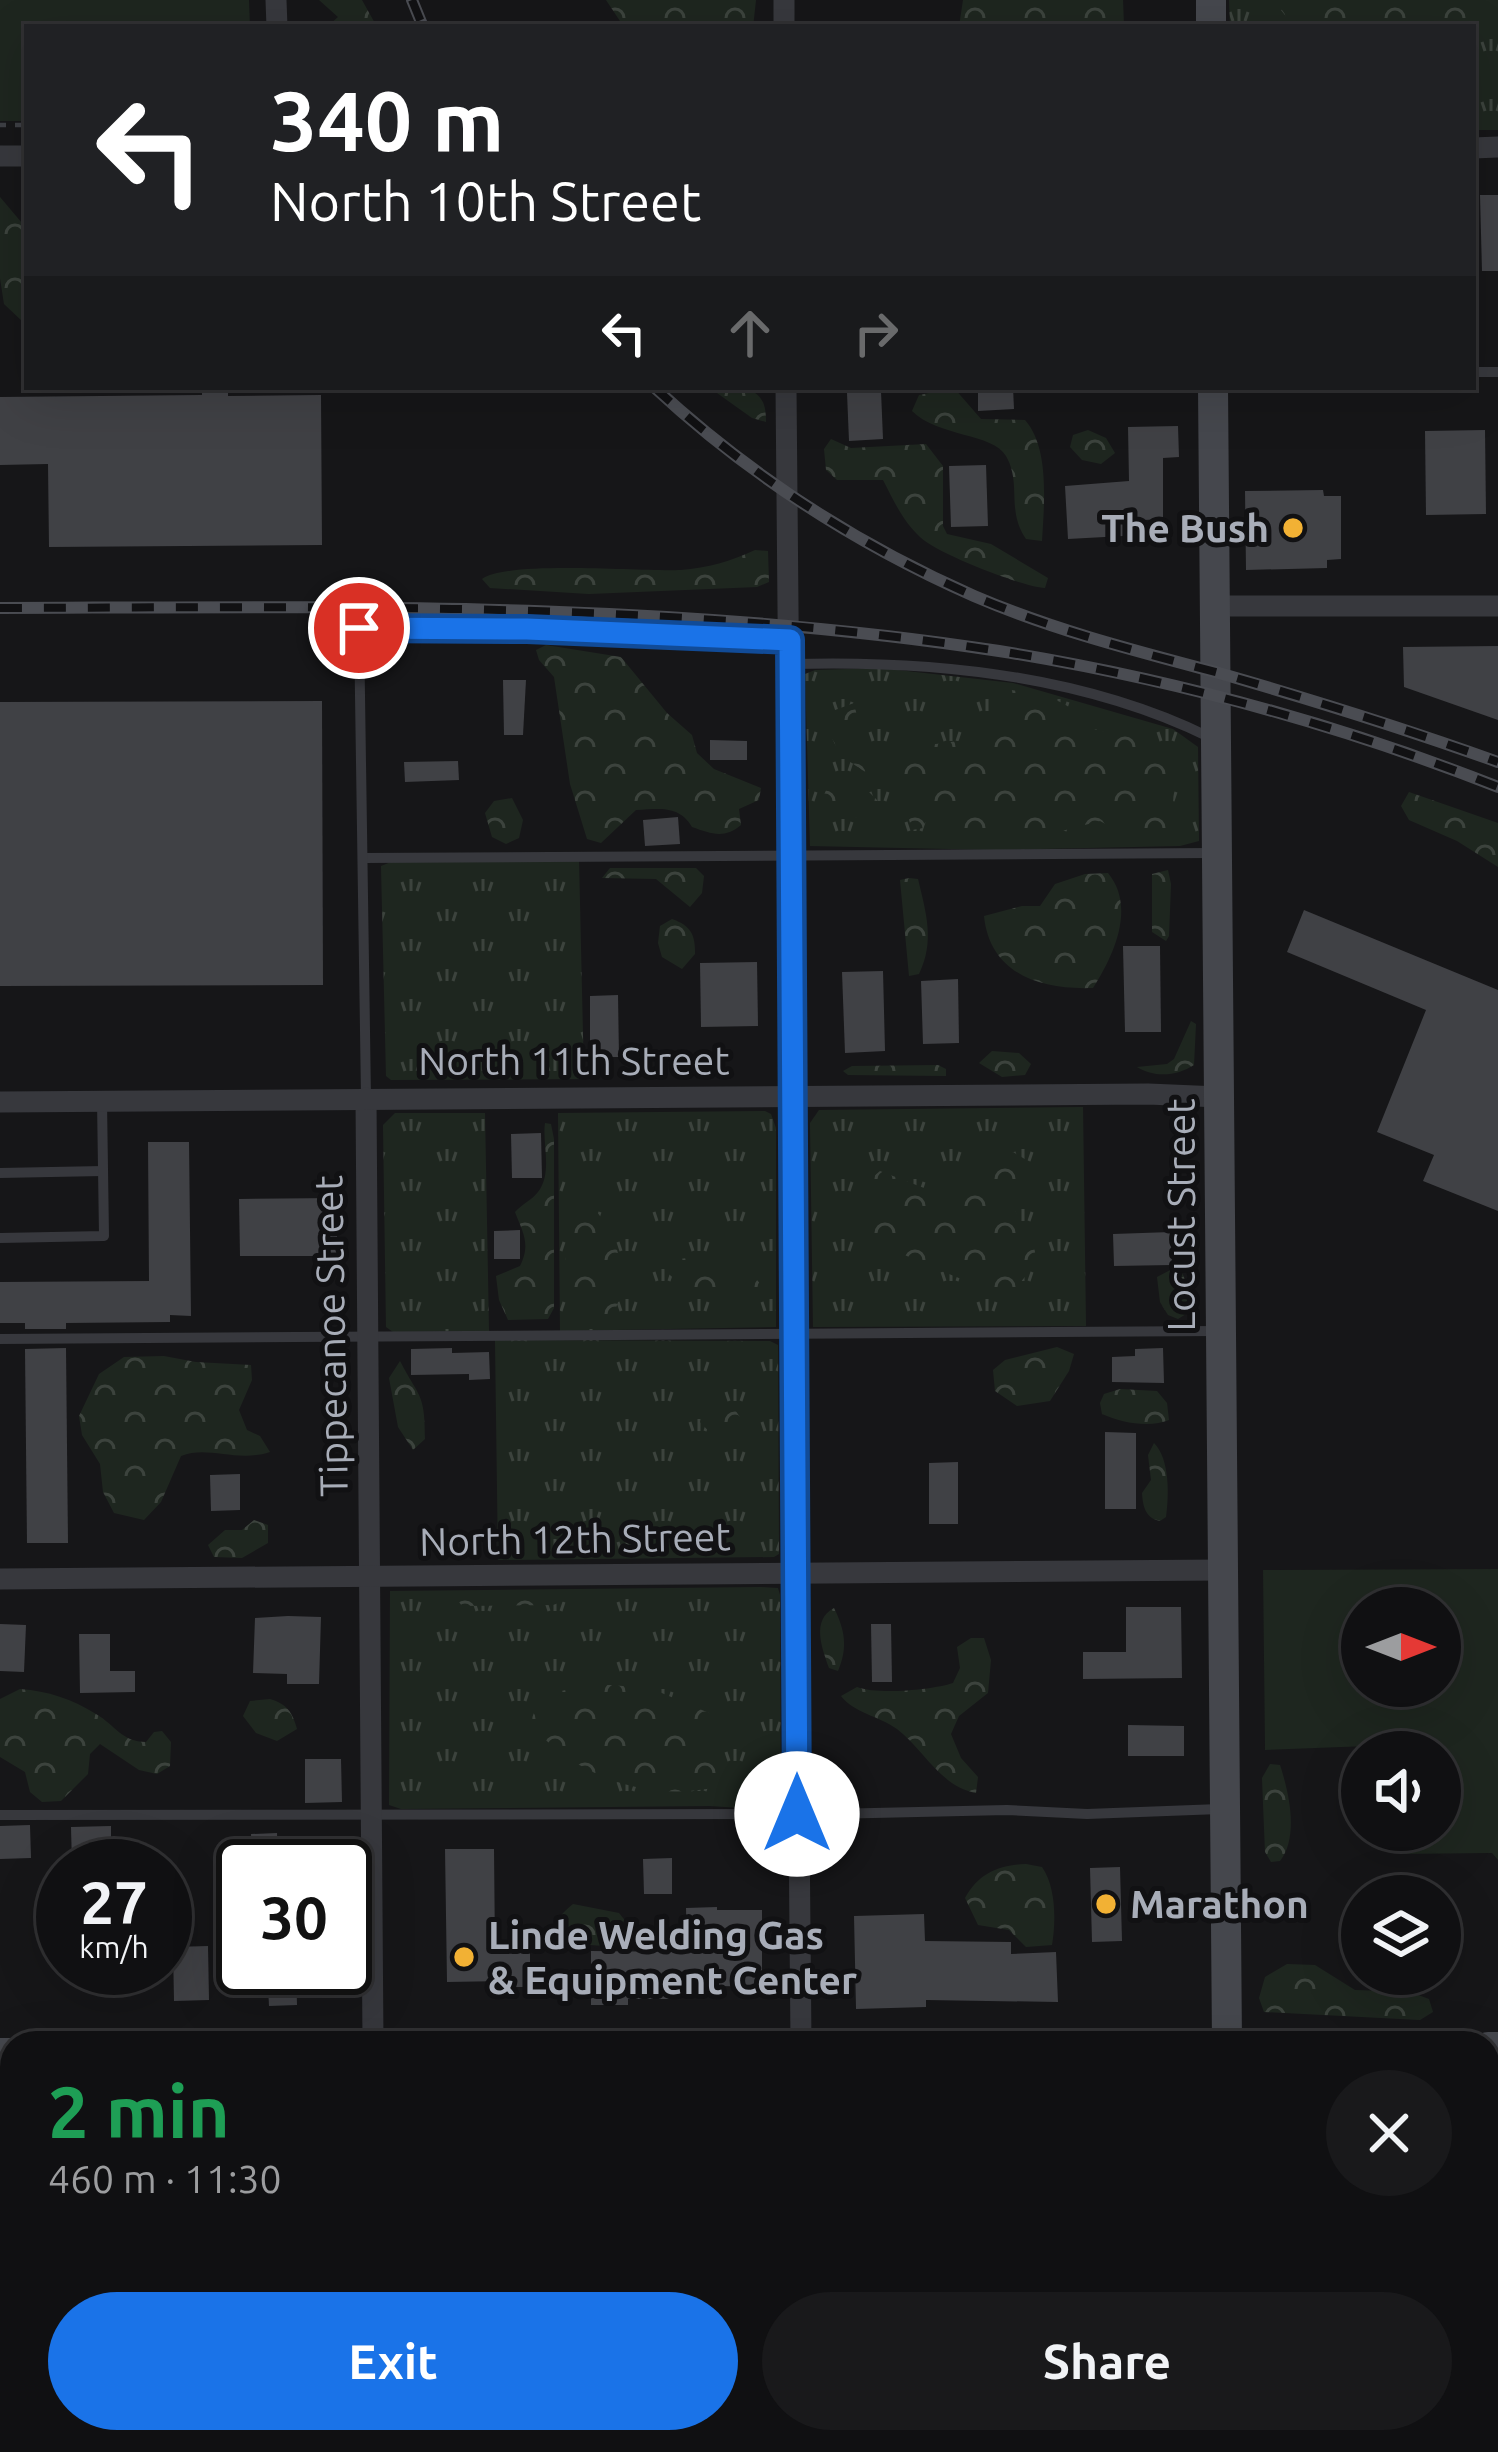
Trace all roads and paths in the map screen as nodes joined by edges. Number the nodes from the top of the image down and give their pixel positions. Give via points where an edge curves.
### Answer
1 (786, 390) edge
2 (1214, 390) edge
3 (1215, 606) junction
4 (1498, 606) edge
5 (790, 640) junction
6 (790, 664) junction
7 (1216, 740) junction
8 (1217, 853) junction
9 (791, 855) junction
10 (362, 857) junction
11 (792, 1096) junction
12 (1219, 1097) junction
13 (366, 1098) junction
14 (102, 1101) junction
15 (0, 1102) edge
16 (103, 1171) junction
17 (0, 1173) edge
18 (0, 1238) edge
19 (1221, 1331) junction
20 (794, 1335) junction
21 (366, 1336) junction
22 (0, 1339) edge
23 (1223, 1570) junction
24 (796, 1572) junction
25 (370, 1577) junction
26 (0, 1579) edge
27 (1225, 1809) junction
28 (797, 1814) junction
29 (0, 1815) edge
30 (371, 1815) junction
31 (373, 2031) edge
32 (801, 2031) edge
33 (1227, 2031) edge

1 - 5 street
2 - 3 street, Locust Street
3 - 4 street
3 - 7 street, Locust Street
5 - 6 street
5 - 10 lane, Tippecanoe Street via 359,628
6 - 7 lane via 879,661 1012,676
6 - 9 street
7 - 8 street, Locust Street
8 - 9 lane
8 - 12 street, Locust Street
9 - 10 lane
9 - 11 street
10 - 13 lane, Tippecanoe Street
11 - 12 street, North 11th Street
11 - 13 street, North 11th Street
11 - 20 street
12 - 19 street, Locust Street
13 - 14 street, North 11th Street
13 - 21 street, Tippecanoe Street
14 - 15 street, North 11th Street
14 - 16 lane
16 - 17 lane
16 - 18 lane via 104,1237
19 - 20 lane
19 - 23 street, Locust Street
20 - 21 lane
20 - 24 street
21 - 22 lane
21 - 25 street, Tippecanoe Street
23 - 24 street, North 12th Street
23 - 27 street, Locust Street
24 - 25 street, North 12th Street
24 - 28 street
25 - 26 street, North 12th Street
25 - 30 street, Tippecanoe Street
27 - 28 lane
27 - 33 street, Locust Street
28 - 30 lane
28 - 32 street
29 - 30 lane
30 - 31 street, Tippecanoe Street

